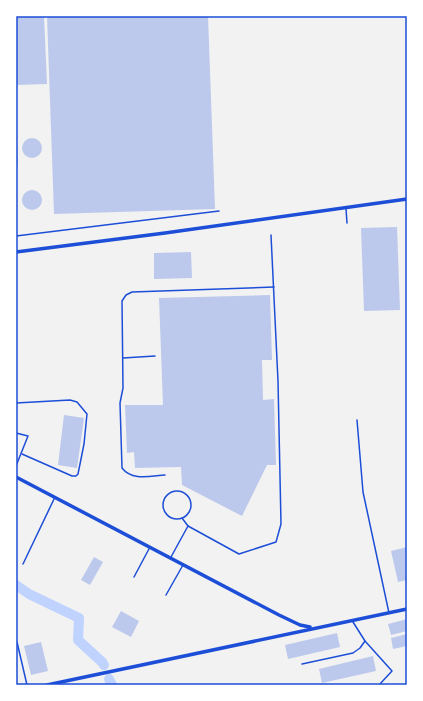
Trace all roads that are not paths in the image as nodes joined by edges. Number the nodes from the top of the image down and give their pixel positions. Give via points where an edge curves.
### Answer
1 (407, 199) edge
2 (346, 207) junction
3 (219, 211) dead end
4 (347, 223) dead end
5 (272, 235) dead end
6 (16, 236) edge
7 (16, 252) edge
8 (274, 287) junction
9 (156, 356) dead end
10 (122, 358) junction
11 (16, 403) edge
12 (357, 420) dead end
13 (16, 433) edge
14 (22, 454) junction
15 (16, 466) edge
16 (165, 475) dead end
17 (16, 477) edge
18 (55, 497) junction
19 (182, 518) junction
20 (188, 526) junction
21 (150, 546) junction
22 (171, 558) junction
23 (23, 564) dead end
24 (183, 565) junction
25 (134, 577) dead end
26 (166, 595) dead end
27 (407, 609) edge
28 (389, 613) junction
29 (352, 621) junction
30 (313, 628) junction
31 (365, 641) junction
32 (17, 642) dead end
33 (302, 664) dead end
34 (27, 685) edge
35 (47, 685) edge
36 (379, 685) edge

1 - 2 street
2 - 4 lane
2 - 7 street
3 - 6 lane
5 - 8 lane
8 - 10 lane via 132,292 122,301
8 - 20 lane via 281,524 276,542 239,554
9 - 10 lane
10 - 16 lane via 122,468 126,474 134,477
11 - 14 lane via 70,400 77,402 87,414 84,444 76,476
12 - 28 lane via 363,492
13 - 14 lane via 28,436
14 - 15 lane
17 - 18 street
18 - 21 street
18 - 23 lane
19 - 19 lane via 173,518 164,509 165,500 171,493 180,491 190,499 191,508
19 - 20 lane
20 - 22 lane
21 - 22 street
21 - 25 lane
22 - 24 street
24 - 26 lane
24 - 30 street via 300,626
27 - 28 street
28 - 29 street
29 - 30 street
29 - 31 lane
30 - 35 street
31 - 33 lane via 353,653
31 - 36 lane via 392,671
32 - 34 lane

